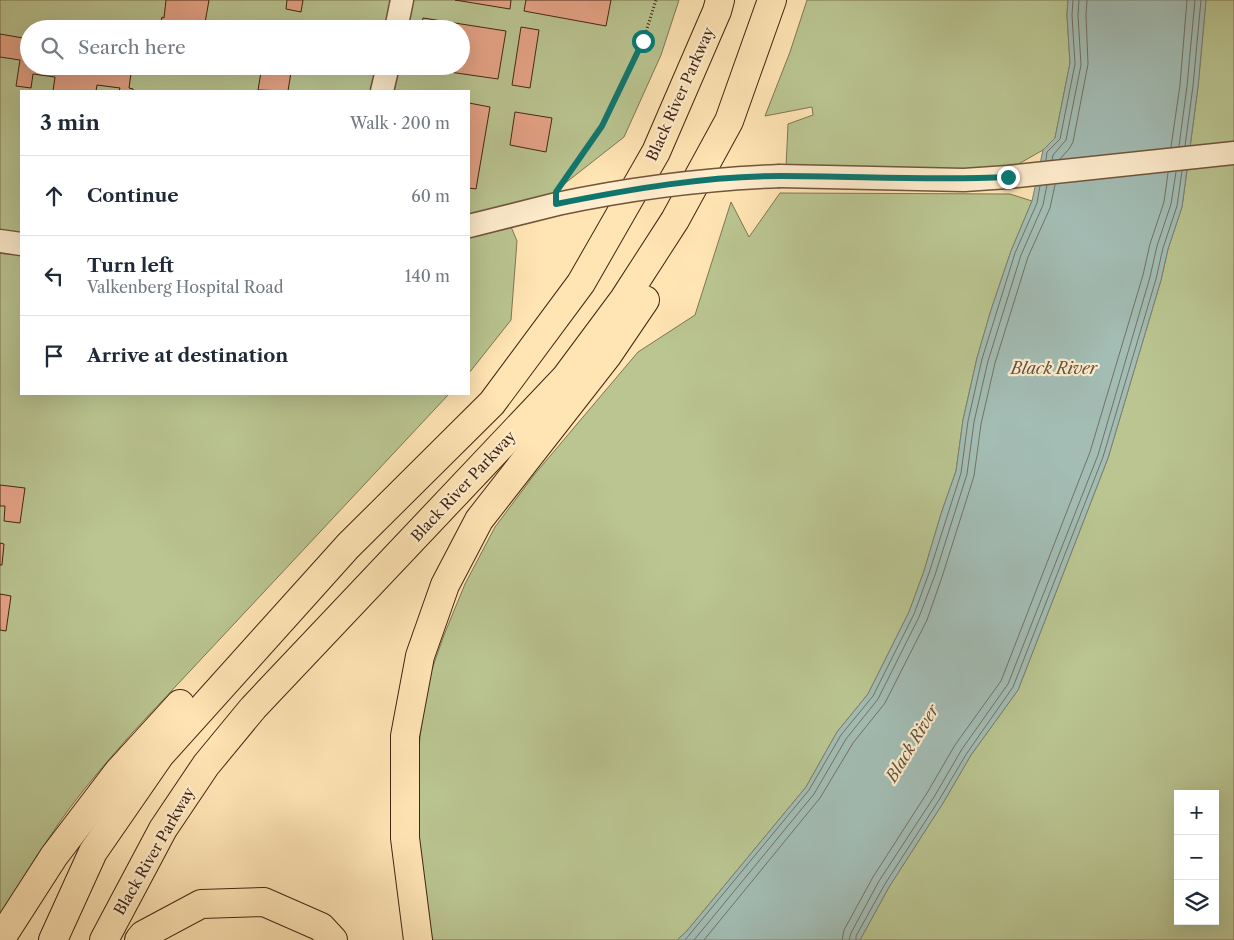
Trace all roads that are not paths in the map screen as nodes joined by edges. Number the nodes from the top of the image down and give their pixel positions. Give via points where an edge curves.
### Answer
1 (402, 0) edge
2 (720, 0) edge
3 (772, 0) edge
4 (398, 20) edge
5 (386, 75) edge
6 (382, 90) edge
7 (729, 122) junction
8 (1232, 153) edge
9 (470, 226) edge
10 (0, 241) edge
11 (20, 244) edge
12 (348, 546) junction
13 (0, 940) edge
14 (52, 940) edge
15 (104, 940) edge
16 (139, 940) edge
17 (333, 940) edge
18 (418, 940) edge

1 - 4 street
2 - 12 highway, Black River Parkway via 656,152 581,283 492,403
3 - 7 highway, Black River Parkway
5 - 6 street
7 - 15 highway, Black River Parkway via 676,220 566,378 253,708 206,765 163,829
7 - 18 highway via 708,195 660,277 607,356 479,520 444,585 420,656 405,736 405,838
8 - 9 street, bridge via 964,180 780,176 670,184 556,204
10 - 11 street
12 - 13 highway via 291,587 118,772 54,856
12 - 14 highway, Black River Parkway via 160,755 93,852
16 - 17 highway via 201,904 264,902 321,927

